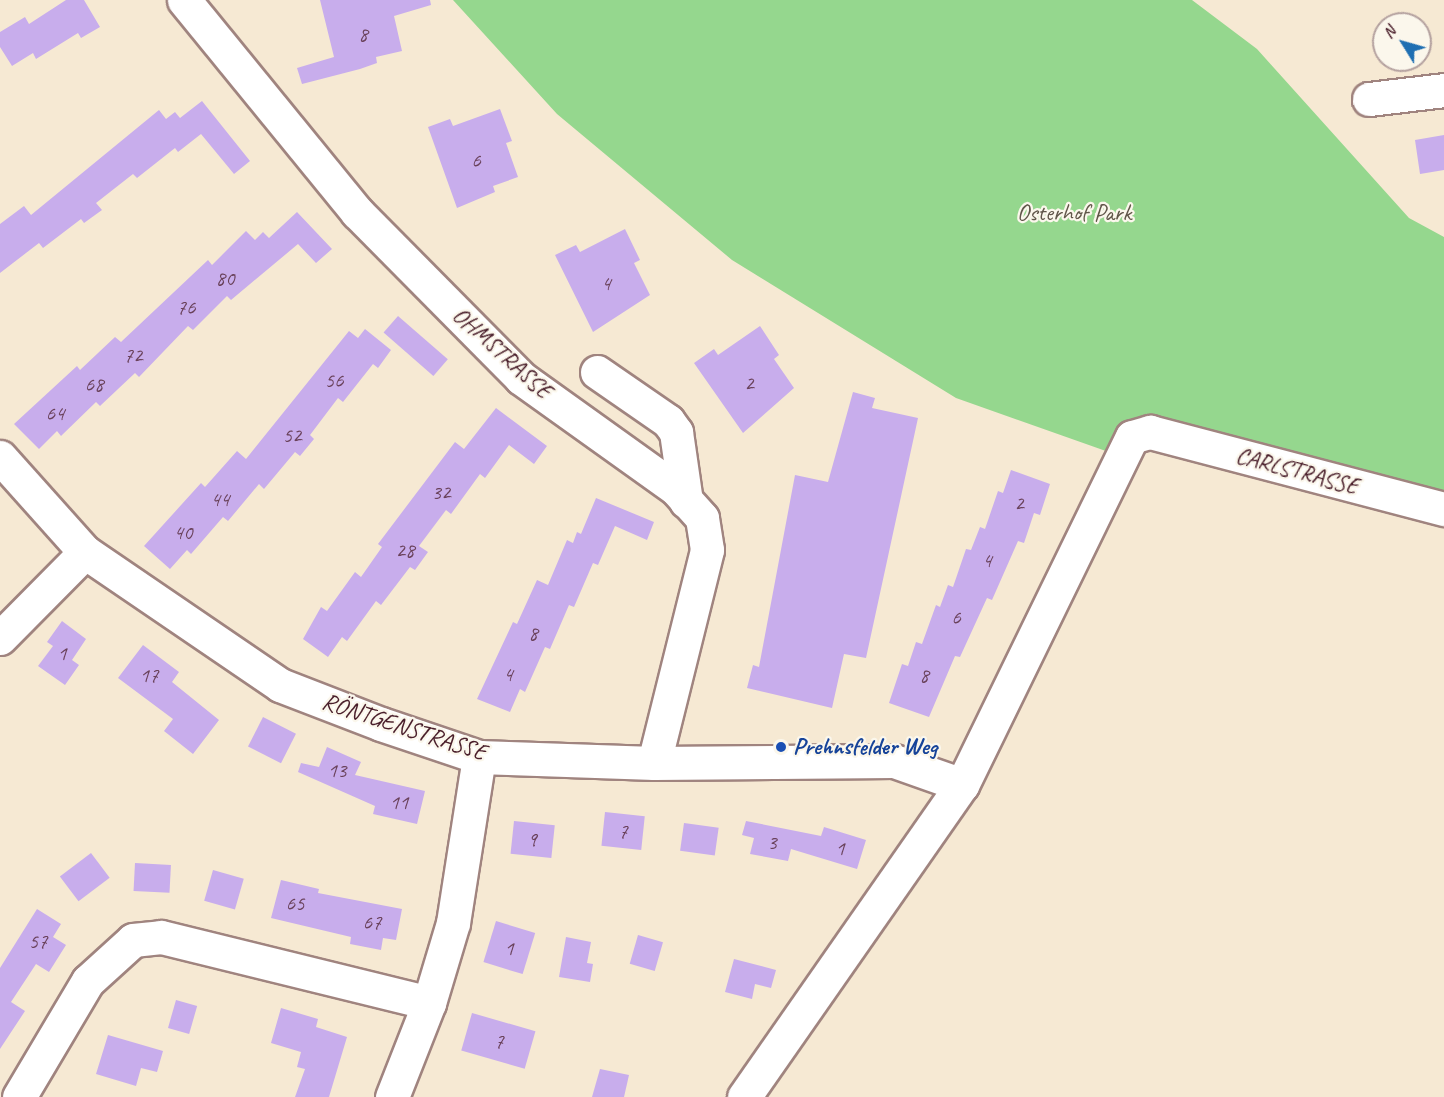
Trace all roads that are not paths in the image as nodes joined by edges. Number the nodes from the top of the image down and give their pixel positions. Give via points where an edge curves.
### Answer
1 (184, 0) edge
2 (1444, 90) edge
3 (1369, 99) dead end
4 (597, 372) dead end
5 (0, 457) edge
6 (686, 501) junction
7 (1444, 509) edge
8 (85, 552) junction
9 (0, 638) edge
10 (479, 757) junction
11 (654, 764) junction
12 (962, 785) junction
13 (429, 1003) junction
14 (19, 1097) edge
15 (392, 1097) edge
16 (744, 1097) edge

1 - 6 street, OHMSTRASSE via 357,212 521,378
2 - 3 street
4 - 6 street via 668,422 676,432
5 - 8 street, RÖNTGENSTRASSE
6 - 11 street, OHMSTRASSE via 702,518 707,550
7 - 12 street, CARLSTRASSE via 1150,432 1132,437 1119,456
8 - 9 street
8 - 10 street, RÖNTGENSTRASSE via 280,685
10 - 11 street, RÖNTGENSTRASSE
10 - 13 street via 453,922
11 - 12 street, RÖNTGENSTRASSE via 894,761
12 - 16 street
13 - 14 street via 161,937 133,940 88,981
13 - 15 street

